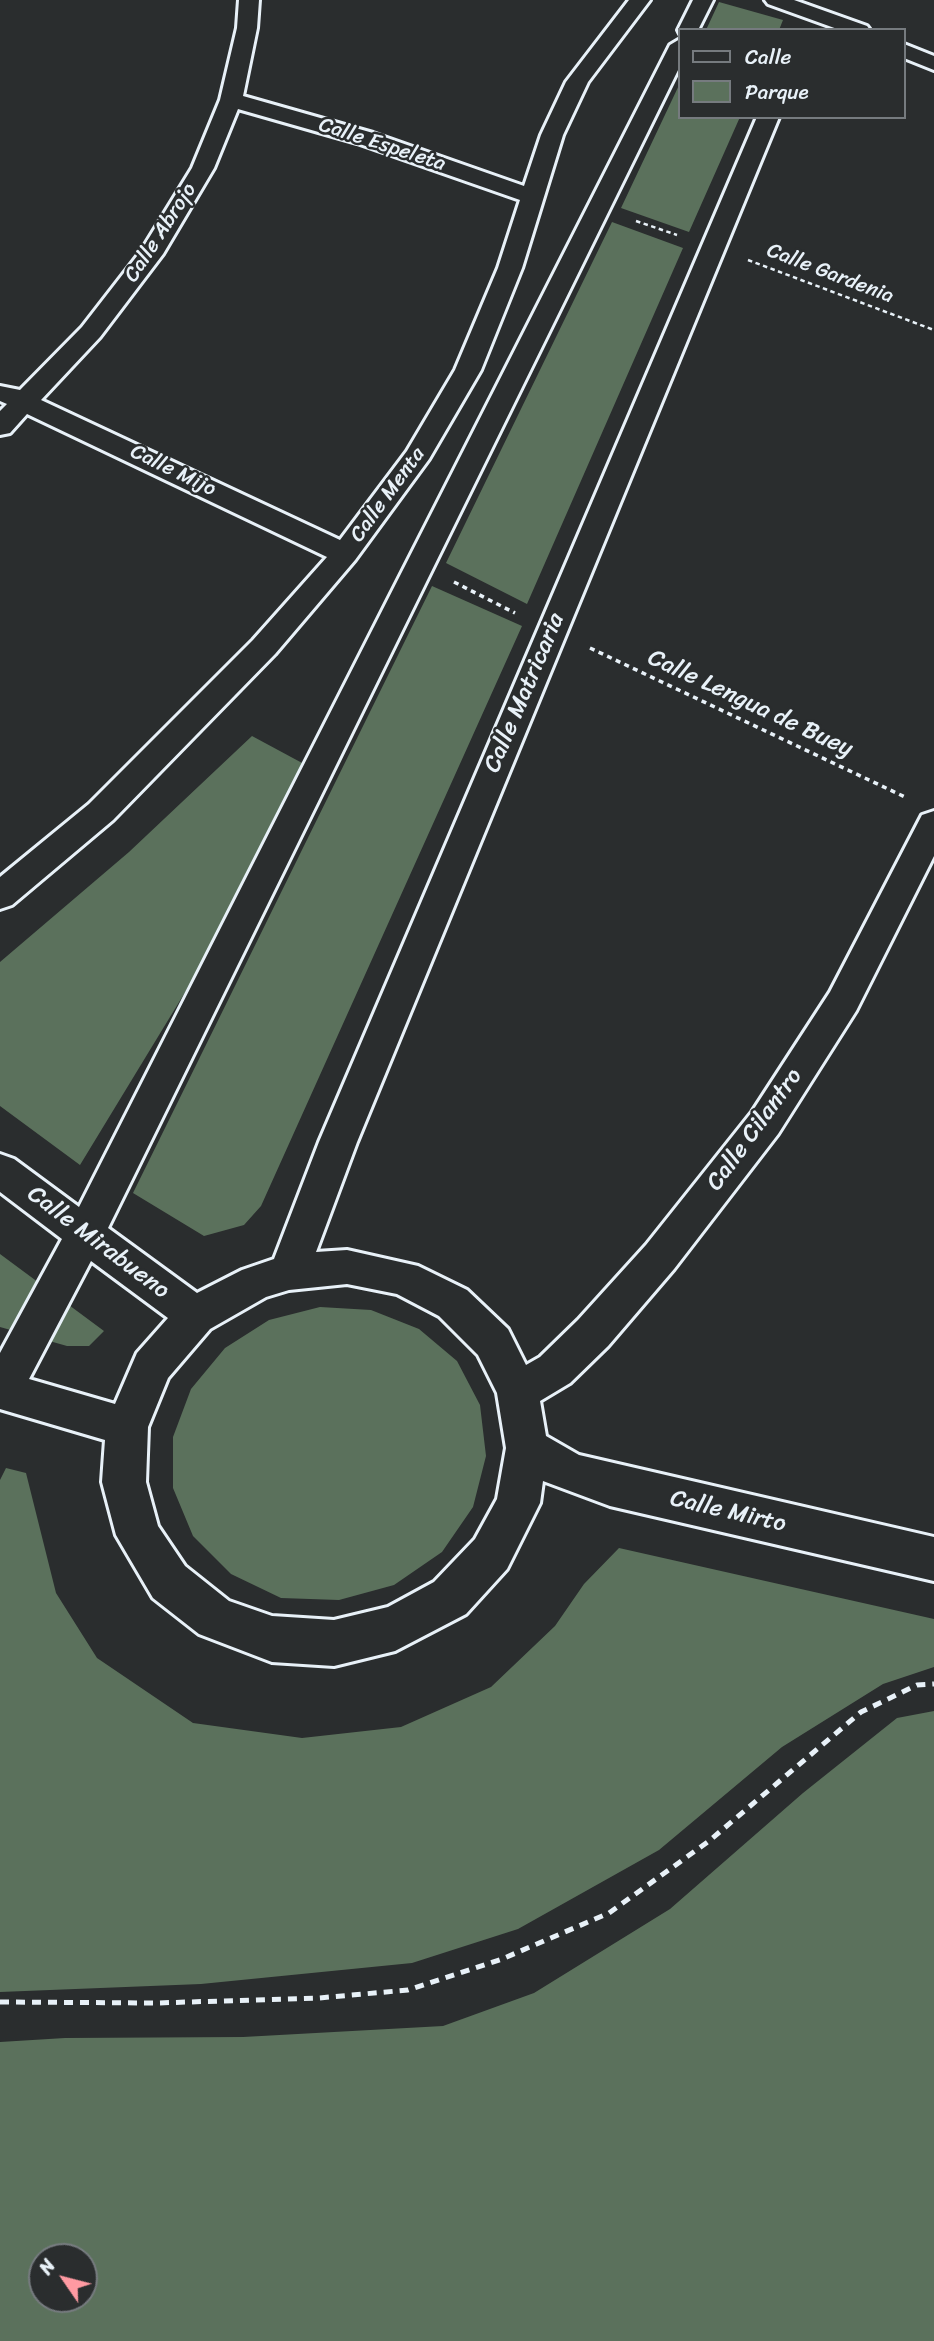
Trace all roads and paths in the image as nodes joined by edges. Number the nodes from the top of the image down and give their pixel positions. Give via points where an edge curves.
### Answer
1 (249, 0) edge
2 (639, 0) edge
3 (703, 0) edge
4 (775, 0) edge
5 (808, 21) edge
6 (689, 28) edge
7 (848, 28) edge
8 (678, 49) edge
9 (906, 51) edge
10 (934, 64) edge
11 (231, 100) junction
12 (767, 119) edge
13 (531, 196) junction
14 (599, 208) junction
15 (714, 248) junction
16 (934, 330) edge
17 (0, 391) edge
18 (28, 401) junction
19 (0, 427) edge
20 (345, 554) junction
21 (421, 566) junction
22 (551, 631) junction
23 (922, 811) edge
24 (0, 896) edge
25 (0, 1170) edge
26 (86, 1232) junction
27 (289, 1272) junction
28 (196, 1317) junction
29 (1, 1390) edge
30 (518, 1392) junction
31 (127, 1427) junction
32 (527, 1448) junction
33 (934, 1559) edge
34 (934, 1684) edge
35 (0, 2002) edge

1 - 11 street, Calle Abrojo
2 - 13 street, Calle Menta via 577,82
3 - 6 street
4 - 5 street
5 - 7 street
8 - 14 street
9 - 10 street
11 - 13 street, Calle Espeleta via 365,138
11 - 18 street, Calle Abrojo via 203,168 151,254 91,332
12 - 15 street, Calle Matricaria
13 - 20 street, Calle Menta via 510,268 468,370 419,453
14 - 15 path, Calle Gardenia
14 - 21 street
15 - 16 path, Calle Gardenia
15 - 22 street, Calle Matricaria
17 - 18 street, Calle Mijo
18 - 19 street, Calle Abrojo
18 - 20 street, Calle Mijo
20 - 24 street, Calle Menta via 264,648 101,812
21 - 22 path, Calle Lengua de Buey
21 - 26 street
22 - 23 path, Calle Lengua de Buey
22 - 27 street, Calle Matricaria via 338,1142
23 - 30 street, Calle Cilantro via 843,1001 765,1123 593,1334 555,1370
25 - 26 street, Calle Mirabueno
26 - 28 street, Calle Mirabueno
26 - 29 street
27 - 28 street via 256,1282
27 - 30 street via 347,1267 404,1278 453,1303 493,1342
28 - 31 street via 152,1366
29 - 31 street
30 - 32 street
31 - 32 street via 124,1482 138,1535 169,1582 215,1618 272,1639 334,1643 395,1628 450,1598 491,1554 518,1503
32 - 33 street, Calle Mirto via 568,1472 610,1485
34 - 35 path via 917,1685 861,1712 709,1841 610,1913 502,1959 408,1990 319,1998

